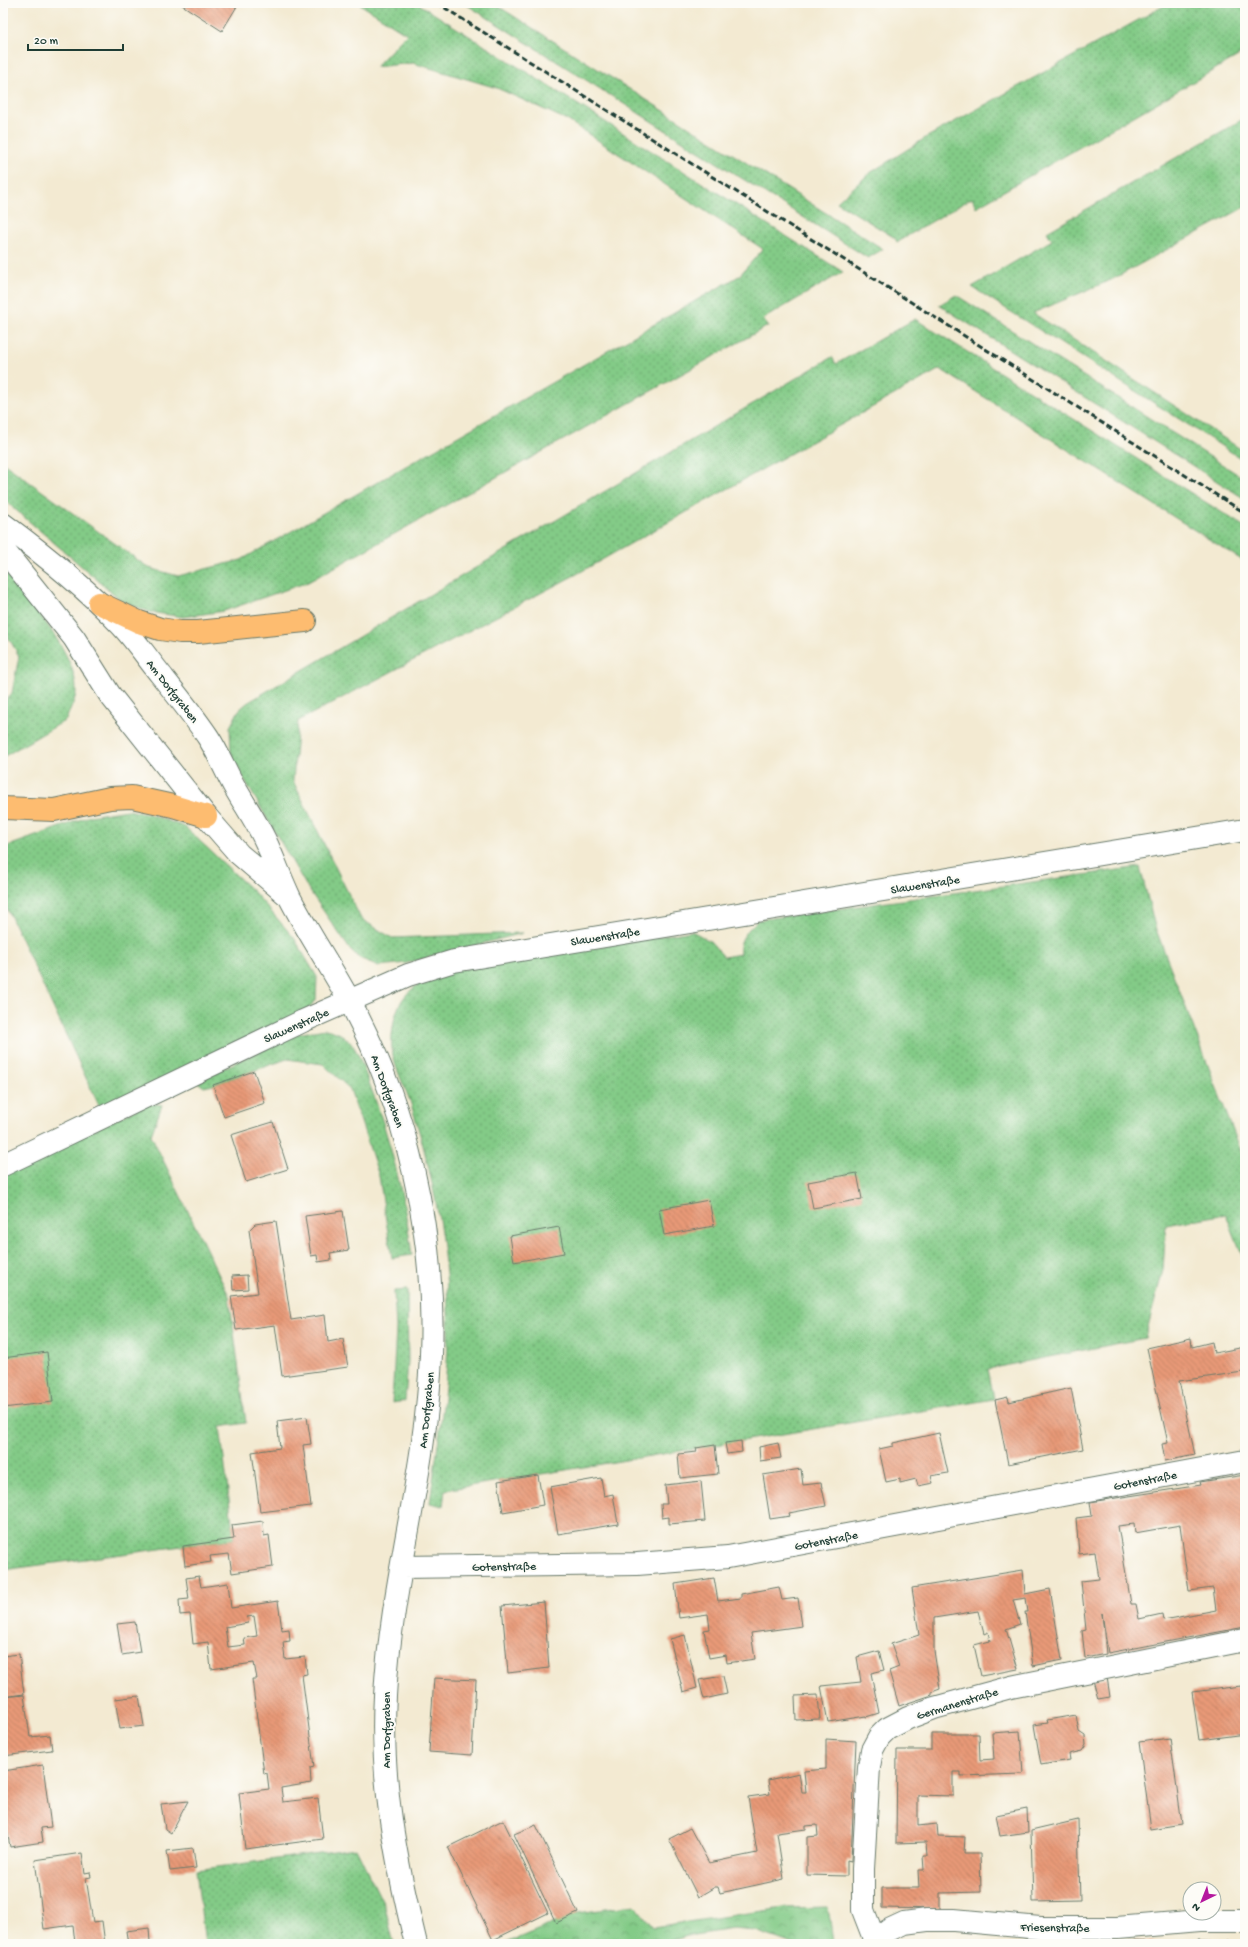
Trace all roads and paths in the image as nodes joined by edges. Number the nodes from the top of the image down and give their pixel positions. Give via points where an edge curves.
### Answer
1 (3, 524) edge
2 (3, 548) edge
3 (99, 603) junction
4 (305, 621) dead end
5 (3, 808) edge
6 (206, 816) junction
7 (1245, 830) edge
8 (290, 898) junction
9 (350, 1001) junction
10 (3, 1165) edge
11 (1245, 1461) edge
12 (402, 1567) junction
13 (1245, 1640) edge
14 (1245, 1921) edge
15 (874, 1943) edge
16 (416, 1944) edge

1 - 3 street, Am Dorfgraben via 45,554
2 - 6 street, Am Dorfgraben via 74,638 110,695
3 - 4 main road via 139,622 180,632
3 - 8 street, Am Dorfgraben via 125,629 210,739 263,836
5 - 6 main road via 54,810 110,798 132,797
6 - 8 street, Am Dorfgraben via 239,854
7 - 9 street, Slawenstraße via 454,961 408,975
8 - 9 street, Am Dorfgraben
9 - 10 street, Slawenstraße via 303,1021
9 - 12 street, Am Dorfgraben via 392,1096 402,1130 421,1206 430,1278 432,1352 426,1425
11 - 12 street, Gotenstraße via 728,1557 637,1564
12 - 16 street, Am Dorfgraben via 392,1623 384,1699 385,1764 392,1836
13 - 15 street, Germanenstraße via 1011,1687 934,1708 887,1729 872,1750 870,1761 863,1869 862,1910
14 - 15 street, Friesenstraße via 1200,1921 1118,1928 1040,1928 927,1920 904,1923 889,1930

